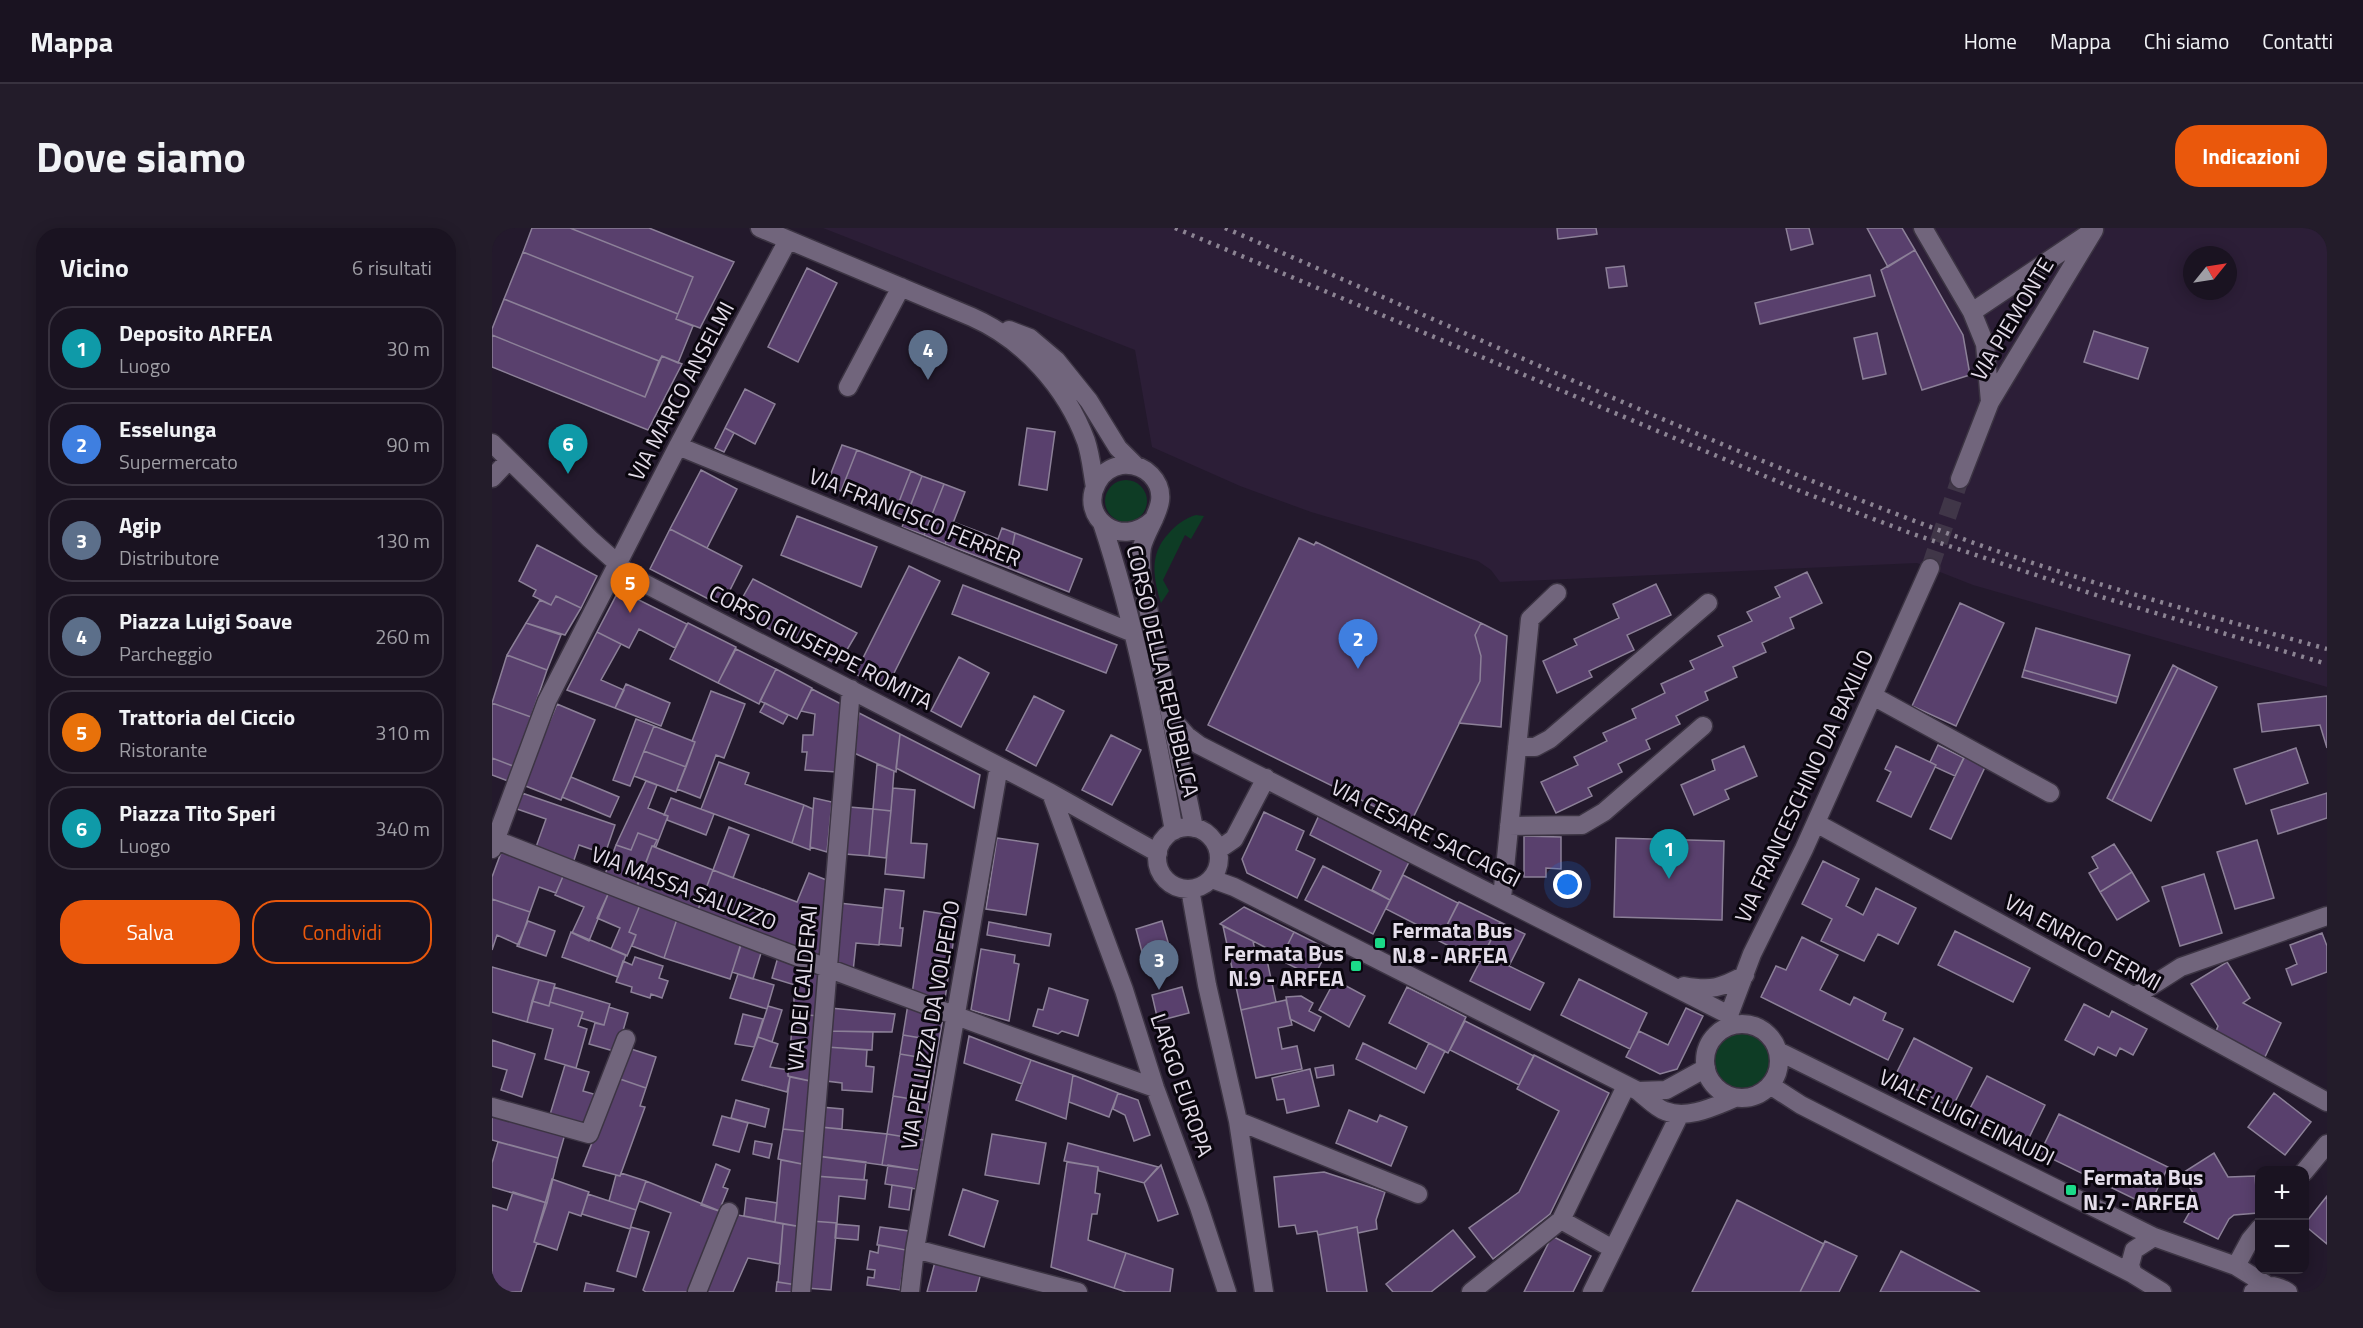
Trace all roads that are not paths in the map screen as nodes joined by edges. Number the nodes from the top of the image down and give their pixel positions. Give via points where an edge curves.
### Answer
1 (760, 228) edge
2 (1923, 228) edge
3 (2095, 229) edge
4 (788, 240) junction
5 (901, 287) junction
6 (1972, 312) junction
7 (976, 318) junction
8 (848, 387) dead end
9 (1990, 402) junction
10 (492, 443) edge
11 (678, 446) junction
12 (509, 460) junction
13 (1136, 466) junction
14 (492, 478) edge
15 (1960, 479) tunnel mouth
16 (1095, 487) junction
17 (1154, 519) junction
18 (1102, 522) junction
19 (618, 565) junction
20 (1930, 568) tunnel mouth
21 (1557, 593) dead end
22 (1708, 603) dead end
23 (1133, 633) junction
24 (851, 689) junction
25 (1872, 696) junction
26 (1172, 719) junction
27 (1703, 726) dead end
28 (1517, 747) junction
29 (999, 766) junction
30 (1266, 778) junction
31 (1051, 793) junction
32 (2050, 793) dead end
33 (1816, 823) junction
34 (1509, 826) junction
35 (1194, 828) junction
36 (1174, 831) junction
37 (494, 845) edge
38 (1218, 850) junction
39 (1158, 853) junction
40 (1212, 879) junction
41 (1190, 889) junction
42 (1502, 898) junction
43 (2327, 916) edge
44 (827, 968) junction
45 (1744, 975) junction
46 (1668, 983) junction
47 (2134, 997) junction
48 (955, 1017) junction
49 (1729, 1021) junction
50 (626, 1039) dead end
51 (1778, 1051) junction
52 (1706, 1068) junction
53 (1770, 1085) junction
54 (1155, 1088) junction
55 (1632, 1088) junction
56 (1735, 1098) junction
57 (2327, 1102) edge
58 (492, 1107) edge
59 (1680, 1114) junction
60 (1238, 1121) junction
61 (2327, 1144) edge
62 (2309, 1166) edge
63 (1418, 1194) dead end
64 (729, 1212) dead end
65 (1561, 1220) junction
66 (2255, 1233) edge
67 (2154, 1237) junction
68 (1613, 1249) junction
69 (915, 1250) junction
70 (2236, 1266) junction
71 (2133, 1274) junction
72 (2259, 1288) edge
73 (697, 1292) edge
74 (801, 1292) edge
75 (910, 1292) edge
76 (1078, 1292) edge
77 (1227, 1292) edge
78 (1264, 1292) edge
79 (1471, 1292) edge
80 (1592, 1292) edge
81 (2162, 1292) edge
82 (2288, 1292) edge

1 - 4 street
2 - 6 street
3 - 6 street, VIA PIEMONTE
3 - 9 street, VIA PIEMONTE
4 - 5 street
4 - 11 street, VIA MARCO ANSELMI
5 - 7 street
5 - 8 street
6 - 9 street via 1985,344
7 - 13 street via 1030,338 1046,350 1078,387 1118,448
7 - 16 street via 1010,338 1045,373 1086,441
9 - 15 street
10 - 12 street, CORSO GIUSEPPE ROMITA
11 - 19 street, VIA MARCO ANSELMI
11 - 23 street, VIA FRANCISCO FERRER
12 - 14 street
12 - 19 street, CORSO GIUSEPPE ROMITA
13 - 16 street via 1116,466
13 - 17 street via 1147,471 1160,489 1159,510
16 - 18 street via 1093,506
17 - 18 street via 1140,530 1123,533
17 - 26 street, CORSO DELLA REPUBBLICA via 1142,548 1142,579
18 - 23 street, CORSO DELLA REPUBBLICA
19 - 24 street, CORSO GIUSEPPE ROMITA via 634,578
19 - 37 street, VIA MARCO ANSELMI via 547,701
20 - 25 street, VIA FRANCESCHINO DA BAXILIO
21 - 28 street via 1530,619
22 - 28 street via 1550,739 1535,747
23 - 36 street, CORSO DELLA REPUBBLICA
24 - 29 street, CORSO GIUSEPPE ROMITA
24 - 44 street, VIA DEI CALDERAI
25 - 32 street
25 - 33 street, VIA FRANCESCHINO DA BAXILIO
26 - 30 street, VIA CESARE SACCAGGI via 1199,745
26 - 35 street, CORSO DELLA REPUBBLICA
27 - 34 street via 1592,820 1582,825
28 - 34 street
29 - 31 street, CORSO GIUSEPPE ROMITA
29 - 48 street, VIA PELLIZZA DA VOLPEDO
30 - 38 street via 1234,839
30 - 42 street, VIA CESARE SACCAGGI
31 - 39 street, CORSO GIUSEPPE ROMITA
31 - 54 street, LARGO EUROPA via 1124,990
33 - 45 street, VIA FRANCESCHINO DA BAXILIO
33 - 47 street, VIA ENRICO FERMI
34 - 42 street
35 - 36 street
35 - 38 street via 1209,836
36 - 39 street
37 - 44 street, VIA MASSA SALUZZO
38 - 40 street via 1217,870
39 - 41 street via 1165,879
40 - 41 street
40 - 55 street via 1245,892
41 - 60 street, LARGO EUROPA
42 - 46 street, VIA CESARE SACCAGGI
43 - 47 street via 2181,967
44 - 48 street, VIA MASSA SALUZZO
44 - 74 street, VIA DEI CALDERAI
45 - 46 street via 1724,987 1710,989
45 - 49 street, VIA FRANCESCHINO DA BAXILIO
46 - 49 street, VIA CESARE SACCAGGI
47 - 57 street, VIA ENRICO FERMI
48 - 54 street, VIA MASSA SALUZZO
48 - 69 street, VIA PELLIZZA DA VOLPEDO
49 - 51 street via 1757,1027 1774,1041
49 - 52 street via 1710,1043
50 - 58 street via 589,1134
51 - 53 street via 1779,1069
51 - 67 street, VIALE LUIGI EINAUDI
52 - 55 street via 1666,1090
52 - 56 street via 1716,1087
53 - 56 street via 1755,1096
53 - 71 street via 1801,1105
54 - 77 street, LARGO EUROPA
55 - 59 street via 1664,1111
55 - 65 street
56 - 59 street via 1708,1109
59 - 68 street
60 - 63 street
60 - 78 street, LARGO EUROPA
61 - 62 street
64 - 73 street
65 - 68 street
65 - 79 street
66 - 70 street
67 - 70 street, VIALE LUIGI EINAUDI
67 - 71 street via 2134,1250 2130,1265
68 - 80 street
69 - 75 street, VIA PELLIZZA DA VOLPEDO
69 - 76 street
70 - 72 street, VIALE LUIGI EINAUDI
71 - 81 street
72 - 82 street, VIALE LUIGI EINAUDI via 2277,1286

